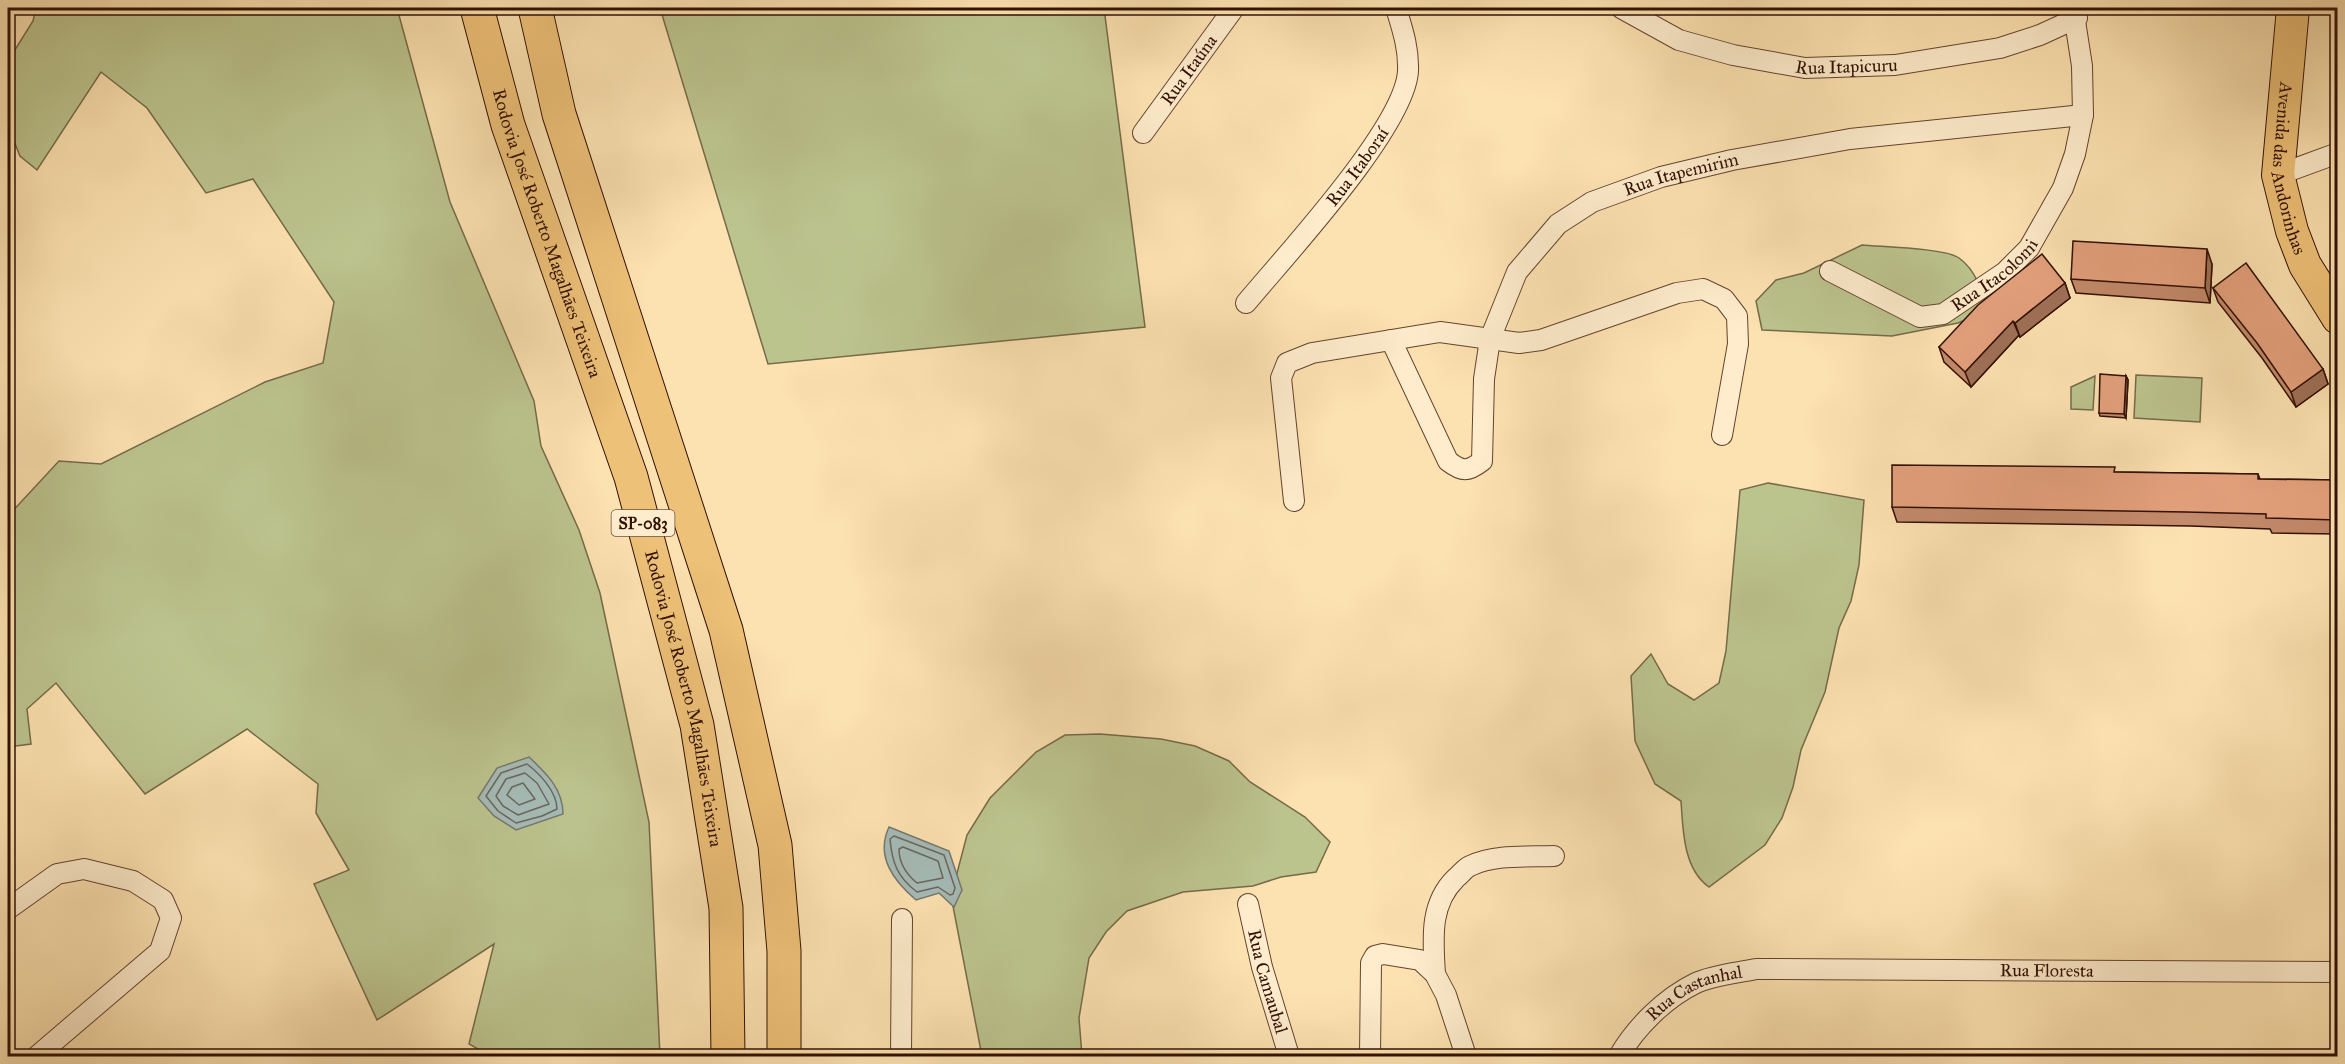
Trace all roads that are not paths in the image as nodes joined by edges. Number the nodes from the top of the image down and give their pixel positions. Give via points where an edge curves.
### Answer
1 (477, 8) edge
2 (535, 8) edge
3 (1234, 8) edge
4 (1396, 8) edge
5 (1621, 8) edge
6 (2293, 8) edge
7 (2075, 13) edge
8 (2083, 115) junction
9 (1143, 133) dead end
10 (2337, 153) edge
11 (2278, 175) junction
12 (1830, 271) dead end
13 (1246, 303) dead end
14 (2337, 318) edge
15 (1490, 339) junction
16 (1391, 340) junction
17 (1722, 435) dead end
18 (1294, 501) dead end
19 (1554, 856) dead end
20 (1248, 904) dead end
21 (8, 909) edge
22 (902, 919) dead end
23 (1756, 969) joint
24 (2337, 972) edge
25 (1435, 974) junction
26 (37, 1056) edge
27 (728, 1056) edge
28 (784, 1056) edge
29 (901, 1056) edge
30 (1289, 1056) edge
31 (1370, 1056) edge
32 (1466, 1056) edge
33 (1619, 1056) edge

1 - 27 highway, Rodovia José Roberto Magalhães Teixeira / SP-083 via 508,125 631,477 697,725 726,908
2 - 28 highway, SP-083 via 559,114 726,630 775,844 784,951
3 - 9 street, Rua Itaúna
4 - 13 street, Rua Itaboraí via 1406,41 1408,72 1399,105 1364,160
5 - 7 street, Rua Itapicuru via 1678,40 1733,56 1805,68 1895,65 2000,48 2040,35
6 - 11 main road, Avenida das Andorinhas
7 - 8 street, Rua Itacolomi
8 - 12 street, Rua Itacolomi via 2063,188 2029,248 2005,272 1943,314 1920,317
8 - 15 street, Rua Itapemirim via 1826,143 1660,177 1592,202 1558,224 1517,272
10 - 11 street
11 - 14 main road, Avenida das Andorinhas via 2305,265
15 - 16 street via 1440,332
15 - 16 street, Rua Itapemirim via 1484,379 1482,461 1469,471 1459,470 1448,461
15 - 17 street via 1519,344 1541,340 1677,293 1703,289 1724,299 1737,316 1735,371
16 - 18 street via 1312,353 1287,363 1281,378
19 - 25 street via 1499,859 1470,866 1452,882 1435,911
20 - 30 street, Rua Camaubal
21 - 26 street via 57,874 84,869 133,881 163,900 171,918 160,951
22 - 29 street
23 - 24 street, Rua Floresta
23 - 33 street, Rua Castanhal via 1697,983 1660,1007
25 - 31 street via 1420,960 1375,956 1371,963
25 - 32 street

